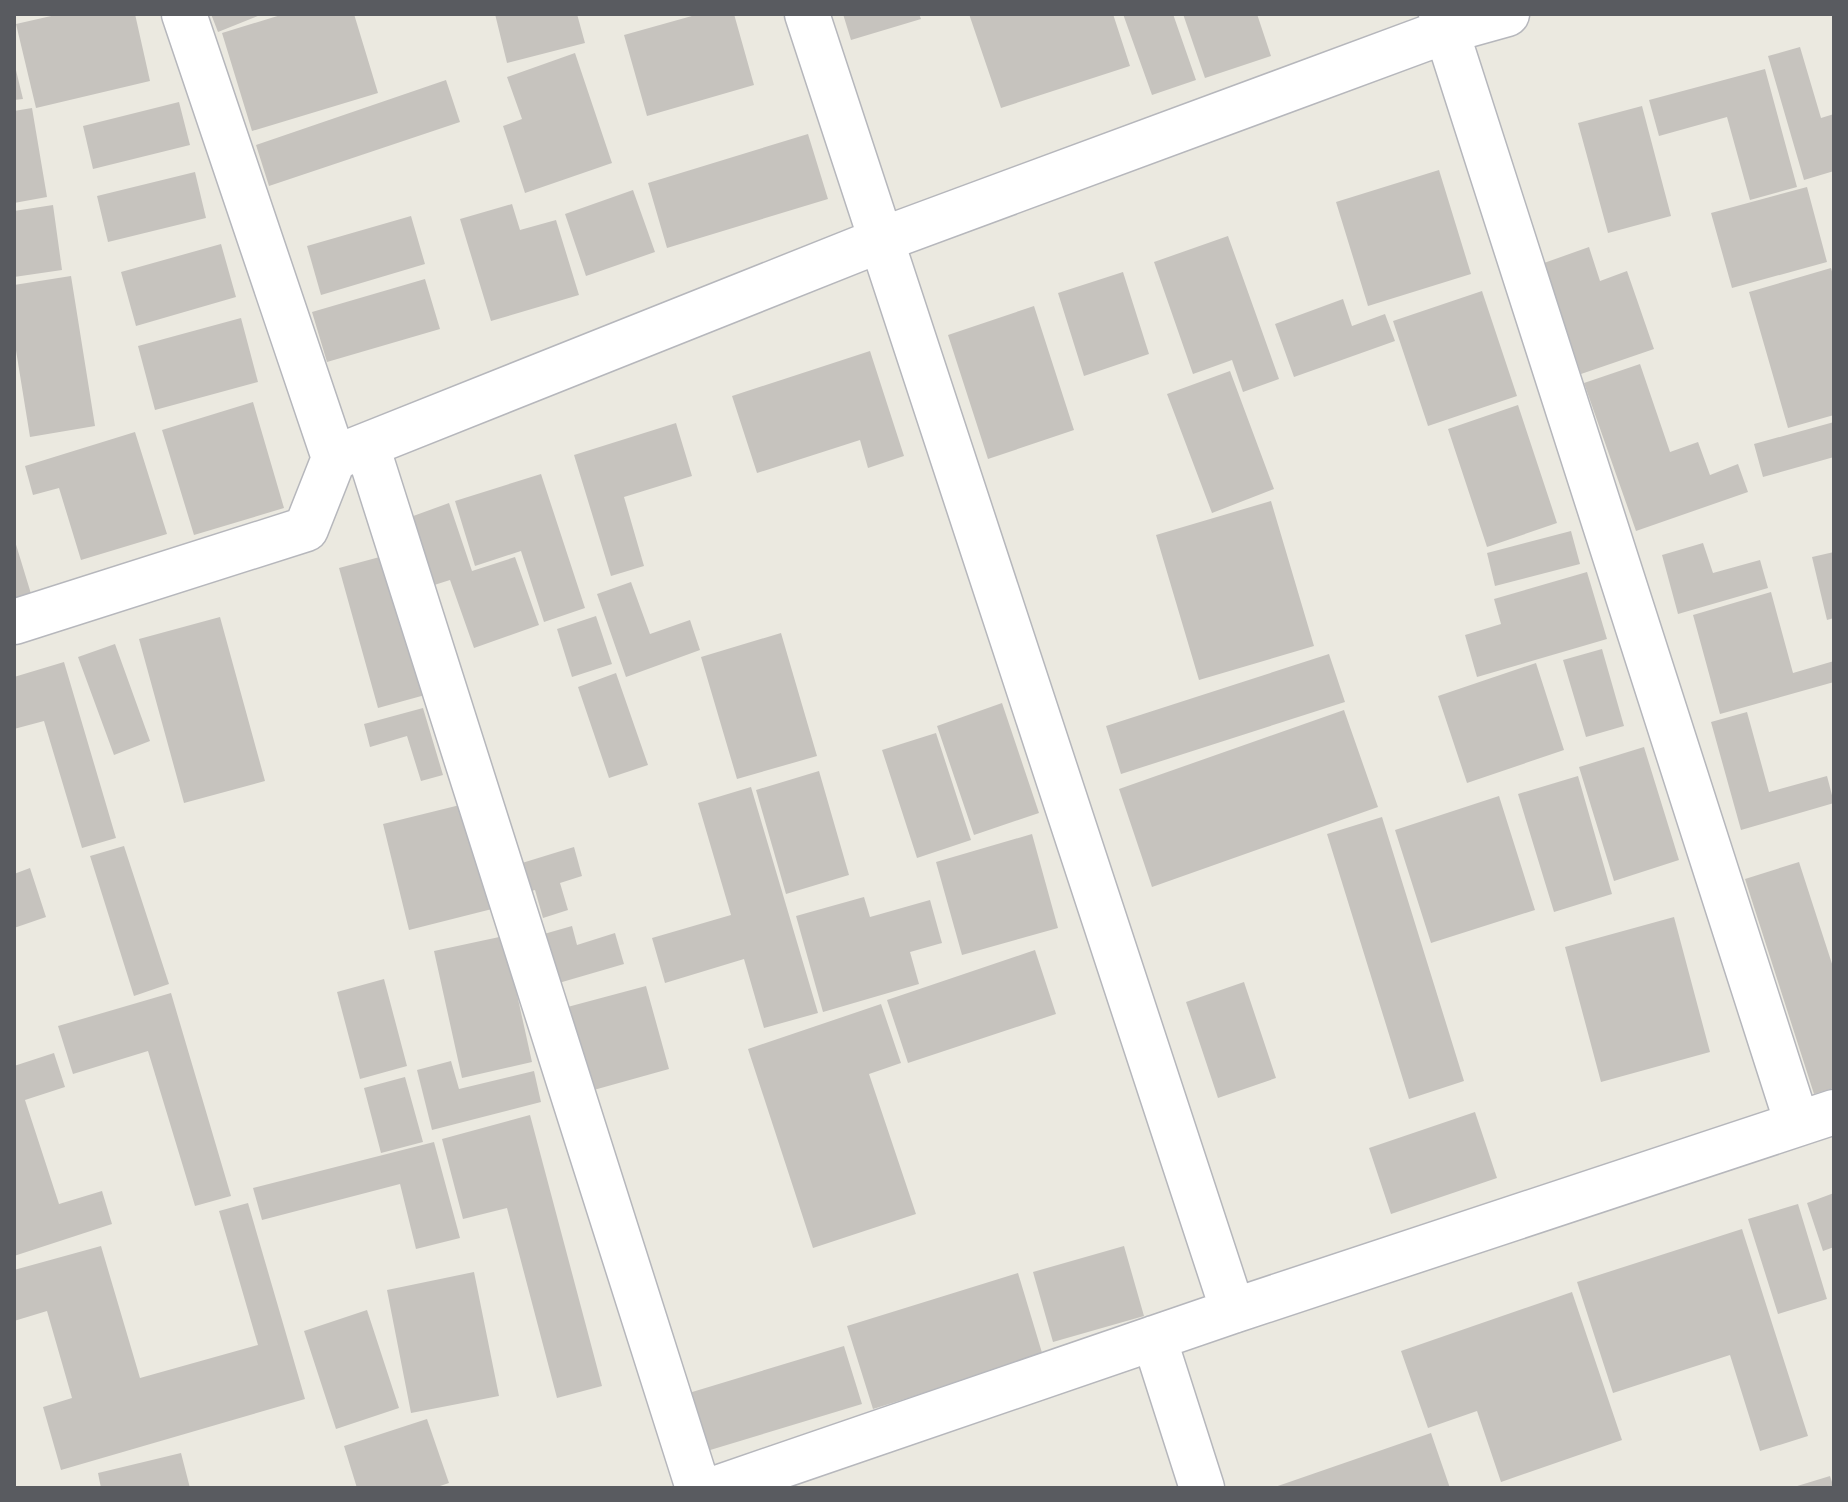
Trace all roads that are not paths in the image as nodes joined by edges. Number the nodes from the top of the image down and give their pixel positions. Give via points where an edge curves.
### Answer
1 (184, 14) edge
2 (807, 14) edge
3 (1507, 14) edge
4 (1444, 23) edge
5 (881, 240) junction
6 (351, 452) junction
7 (14, 622) edge
8 (1816, 1118) edge
9 (1233, 1311) junction
10 (1154, 1338) junction
11 (698, 1488) edge
12 (717, 1488) edge
13 (1202, 1488) edge

1 - 6 street
2 - 5 street
3 - 4 street
4 - 5 street
4 - 8 street
5 - 6 street
5 - 9 street
6 - 7 street via 306,529
6 - 11 street
8 - 9 street
9 - 10 street
10 - 12 street
10 - 13 street

